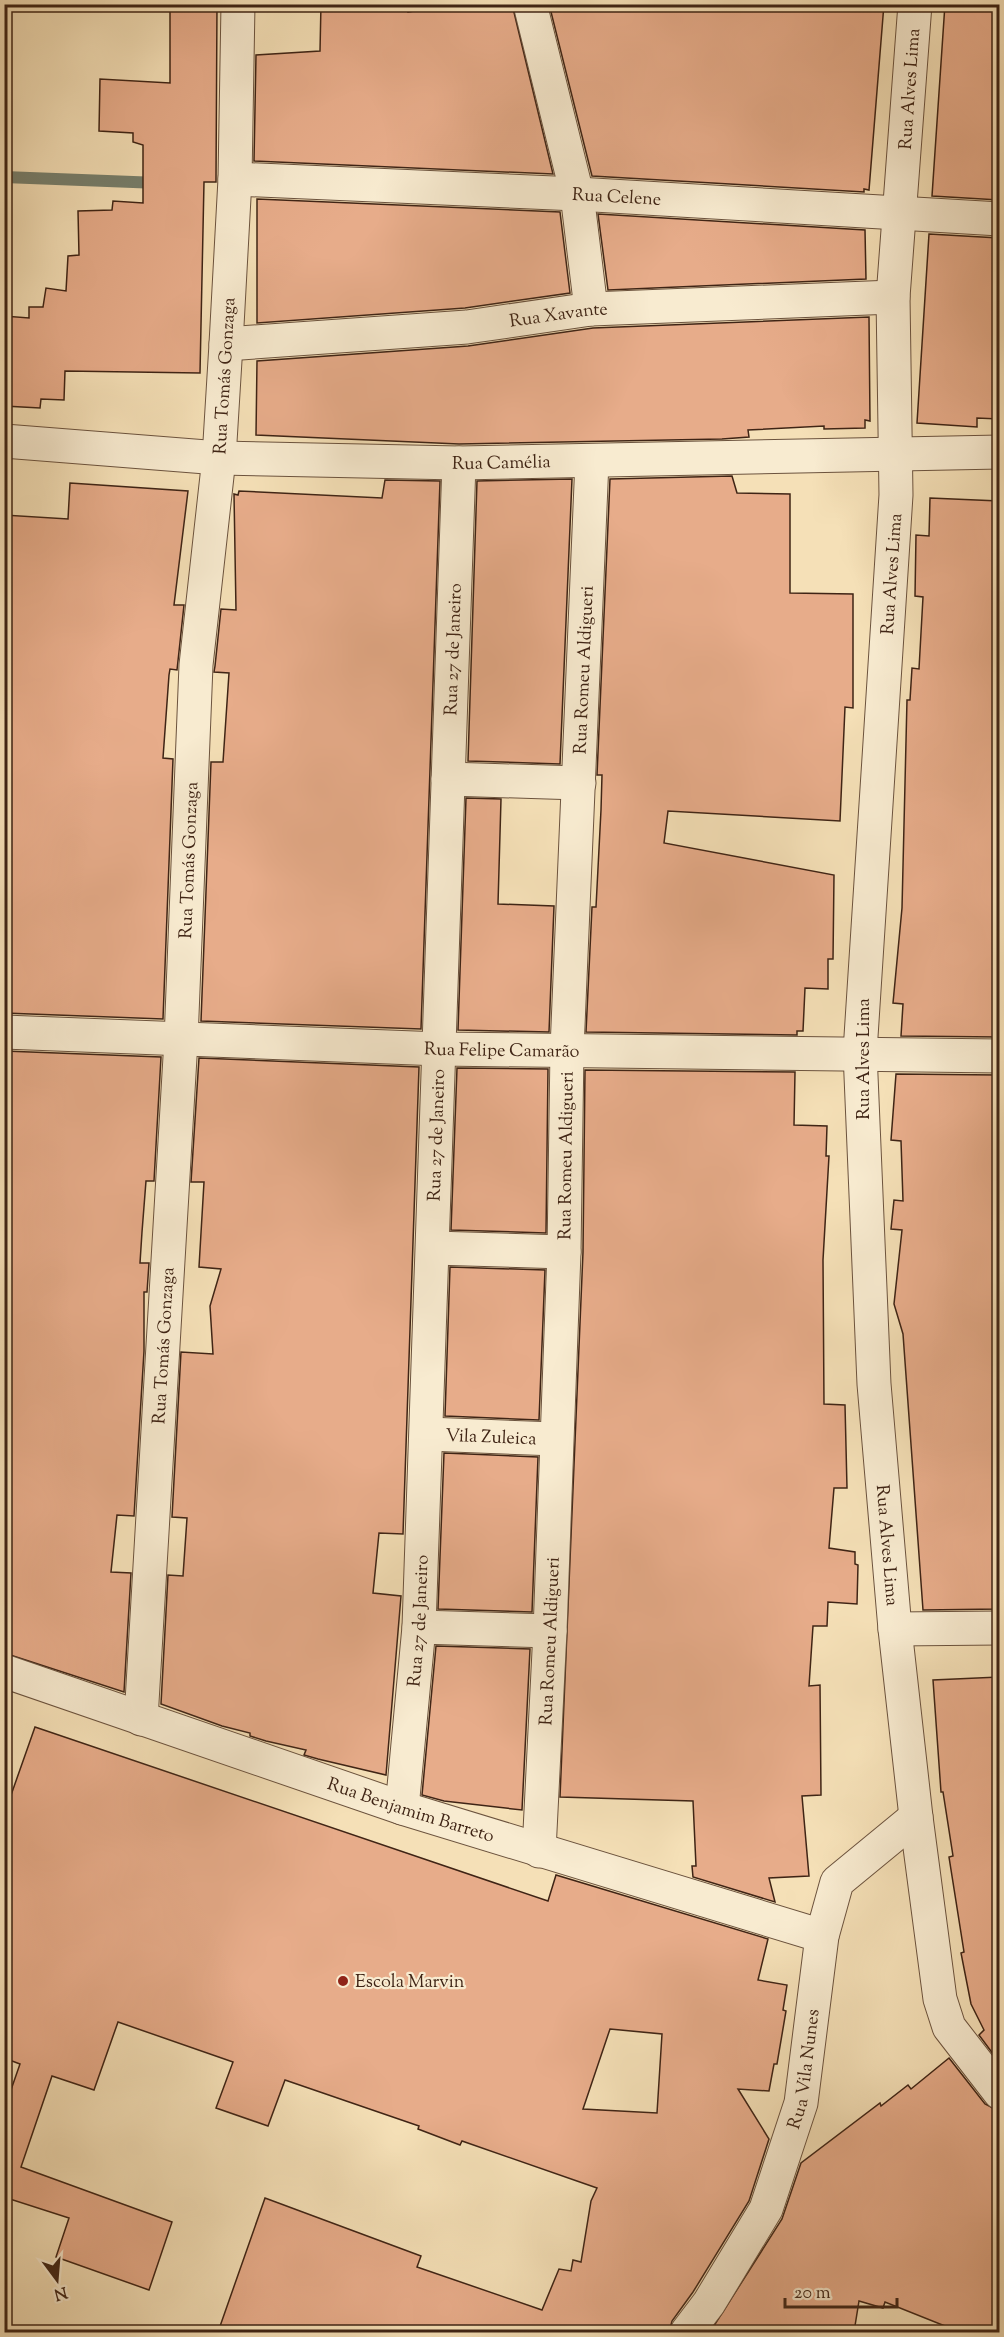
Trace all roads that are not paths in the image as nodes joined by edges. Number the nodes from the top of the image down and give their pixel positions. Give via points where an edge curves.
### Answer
1 (238, 4) edge
2 (530, 4) edge
3 (915, 4) edge
4 (235, 179) junction
5 (576, 194) junction
6 (901, 212) junction
7 (999, 219) edge
8 (893, 297) junction
9 (591, 309) junction
10 (226, 344) junction
11 (4, 441) edge
12 (999, 452) edge
13 (894, 453) junction
14 (219, 458) junction
15 (592, 461) junction
16 (459, 463) junction
17 (448, 779) junction
18 (579, 783) junction
19 (4, 1032) edge
20 (181, 1040) junction
21 (440, 1048) junction
22 (567, 1049) junction
23 (860, 1052) junction
24 (999, 1056) edge
25 (433, 1248) junction
26 (564, 1252) junction
27 (427, 1434) junction
28 (556, 1439) junction
29 (419, 1628) junction
30 (999, 1628) edge
31 (895, 1629) junction
32 (550, 1631) junction
33 (4, 1671) edge
34 (141, 1719) junction
35 (402, 1808) junction
36 (916, 1817) junction
37 (539, 1851) junction
38 (822, 1936) junction
39 (999, 2093) edge
40 (687, 2332) edge

1 - 4 street, Rua Tomás Gonzaga
2 - 5 street
3 - 6 street, Rua Alves Lima
4 - 5 street, Rua Celene
4 - 10 street, Rua Tomás Gonzaga
5 - 6 street, Rua Celene
5 - 9 street
6 - 7 street, Rua Celene
6 - 8 street, Rua Alves Lima
8 - 9 street, Rua Xavante
8 - 13 street, Rua Alves Lima
9 - 10 street, Rua Xavante via 467,327
10 - 14 street, Rua Tomás Gonzaga
11 - 14 street, Rua Camélia
12 - 13 street, Rua Camélia
13 - 15 street, Rua Camélia
13 - 23 street, Rua Alves Lima via 896,495
14 - 16 street, Rua Camélia
14 - 20 street, Rua Tomás Gonzaga via 196,665
15 - 16 street, Rua Camélia
15 - 18 street, Rua Romeu Aldigueri
16 - 17 street, Rua 27 de Janeiro
17 - 18 street
17 - 21 street, Rua 27 de Janeiro
18 - 22 street, Rua Romeu Aldigueri
19 - 20 street, Rua Felipe Camarão
20 - 21 street, Rua Felipe Camarão
20 - 34 street, Rua Tomás Gonzaga
21 - 22 street, Rua Felipe Camarão
21 - 25 street, Rua 27 de Janeiro
22 - 23 street, Rua Felipe Camarão
22 - 26 street, Rua Romeu Aldigueri
23 - 24 street, Rua Felipe Camarão
23 - 31 street, Rua Alves Lima via 874,1384
25 - 26 street
25 - 27 street, Rua 27 de Janeiro
26 - 28 street, Rua Romeu Aldigueri
27 - 28 street, Vila Zuleica
27 - 29 street, Rua 27 de Janeiro
28 - 32 street, Rua Romeu Aldigueri
29 - 32 street
29 - 35 street, Rua 27 de Janeiro
30 - 31 street
31 - 36 street, Rua Alves Lima
32 - 37 street, Rua Romeu Aldigueri
33 - 34 street, Rua Benjamim Barreto
34 - 35 street, Rua Benjamim Barreto
35 - 37 street, Rua Benjamim Barreto
36 - 38 street, Rua Vila Nunes via 837,1882
36 - 39 street, Rua Alves Lima via 940,1999 949,2027
37 - 38 street, Rua Benjamim Barreto
38 - 40 street, Rua Vila Nunes via 801,2103 766,2209

